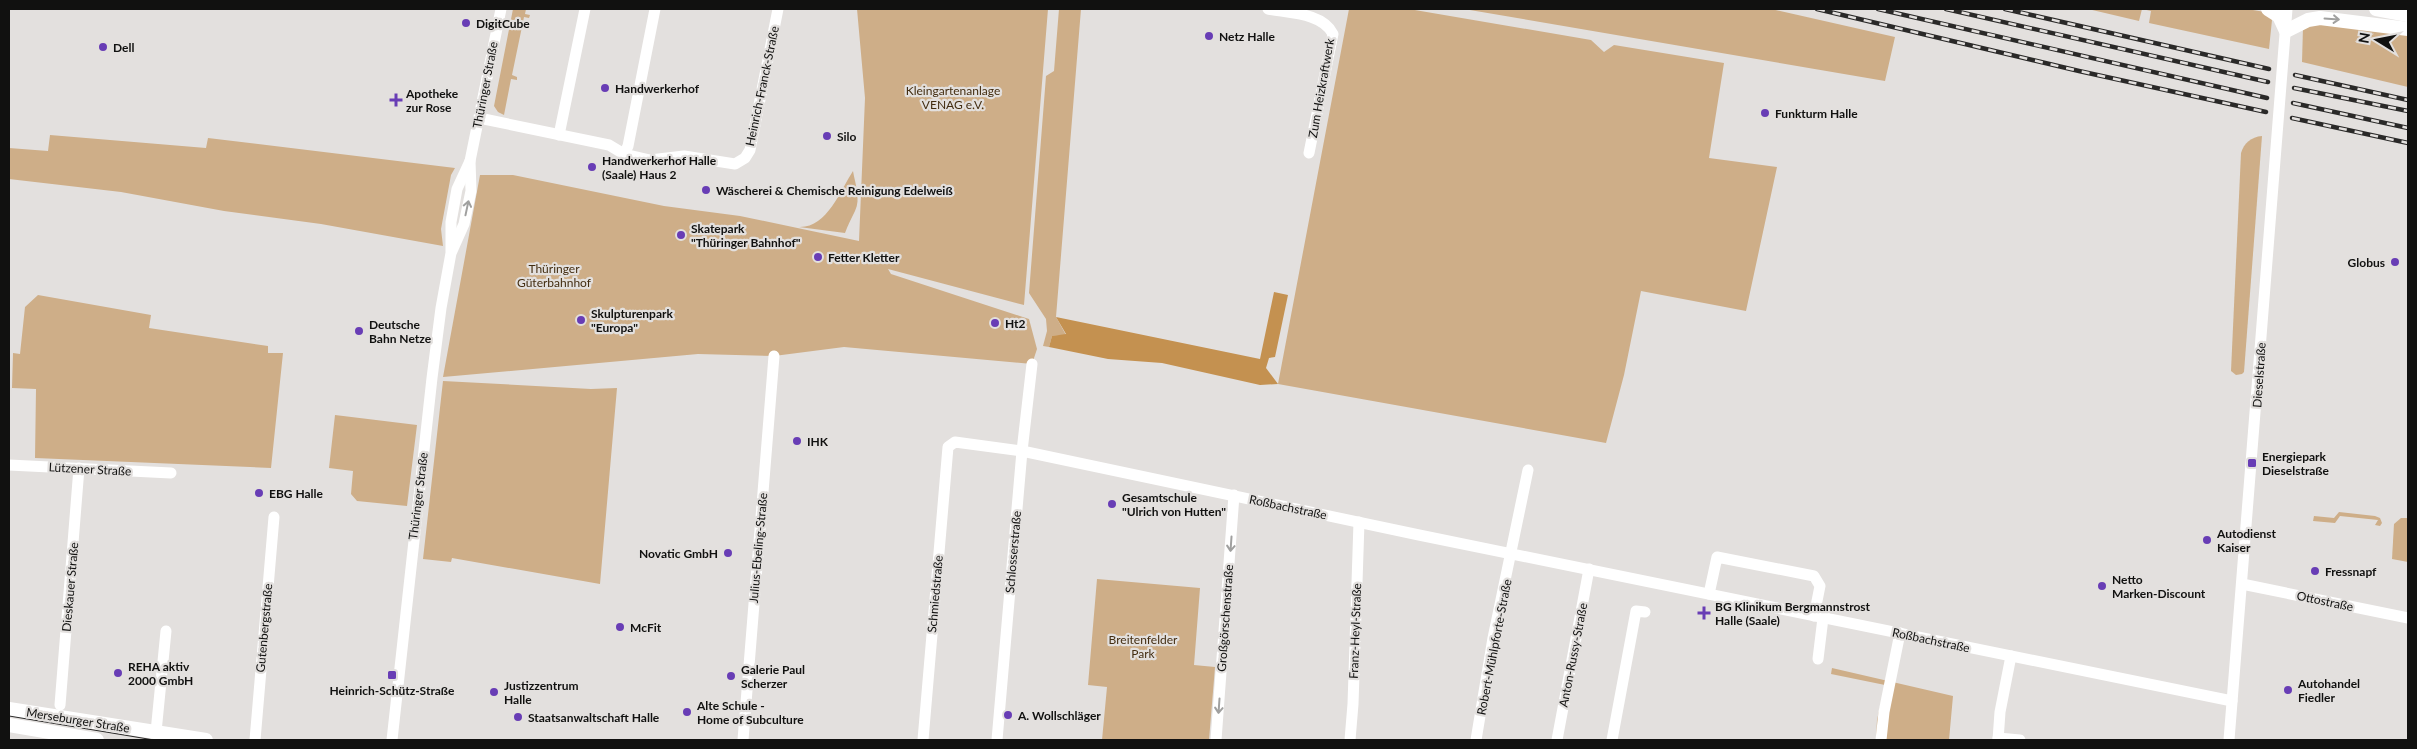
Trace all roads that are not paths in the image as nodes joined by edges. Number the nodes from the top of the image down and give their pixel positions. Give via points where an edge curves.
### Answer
1 (501, 9) edge
2 (586, 9) edge
3 (655, 9) edge
4 (778, 9) edge
5 (1268, 9) edge
6 (2268, 9) edge
7 (2287, 9) edge
8 (2376, 9) edge
9 (2408, 14) edge
10 (2408, 30) edge
11 (2286, 31) junction
12 (478, 118) junction
13 (559, 135) junction
14 (1309, 153) dead end
15 (624, 154) junction
16 (774, 356) dead end
17 (1032, 364) dead end
18 (948, 447) joint
19 (1022, 451) junction
20 (9, 466) edge
21 (79, 468) junction
22 (1528, 470) dead end
23 (171, 472) dead end
24 (1234, 495) junction
25 (274, 517) dead end
26 (1359, 522) junction
27 (1512, 553) junction
28 (1589, 569) junction
29 (2242, 584) junction
30 (1709, 594) junction
31 (1645, 612) dead end
32 (1818, 617) junction
33 (2408, 618) edge
34 (166, 631) dead end
35 (1900, 633) junction
36 (2011, 656) junction
37 (1818, 659) dead end
38 (2232, 701) junction
39 (60, 705) dead end
40 (9, 709) edge
41 (9, 725) edge
42 (156, 732) junction
43 (1616, 734) edge
44 (1998, 739) edge
45 (97, 740) edge
46 (206, 740) edge
47 (255, 740) edge
48 (392, 740) edge
49 (743, 740) edge
50 (923, 740) edge
51 (997, 740) edge
52 (1216, 740) edge
53 (1350, 740) edge
54 (1476, 740) edge
55 (1557, 740) edge
56 (1881, 740) edge
57 (2020, 740) edge
58 (2228, 740) edge

1 - 12 street, Thüringer Straße
2 - 13 street
3 - 15 street
4 - 15 street, Heinrich-Franck-Straße via 750,150 745,158 729,165 684,156 657,160
5 - 14 street, Zum Heizkraftwerk via 1320,20 1333,34
6 - 11 main road via 2279,16
7 - 11 street, Dieselstraße
8 - 9 main road
11 -> 10 main road via 2320,18
11 - 29 street, Dieselstraße
12 - 13 street, Heinrich-Franck-Straße
12 - 48 street, Thüringer Straße via 470,161 471,191 464,224 451,253 441,308
13 - 15 street, Heinrich-Franck-Straße via 609,145
16 - 49 street, Julius-Ebeling-Straße
17 - 19 street, Schlosserstraße
18 - 19 street, Roßbachstraße via 955,442
18 - 50 street, Schmiedstraße
19 - 24 street, Roßbachstraße
19 - 51 street, Schlosserstraße
20 - 21 street, Lützener Straße
21 - 23 street, Lützener Straße
21 - 39 street, Dieskauer Straße
22 - 27 street
24 - 26 street, Roßbachstraße
24 -> 52 street, Großgörschenstraße
25 - 47 street, Gutenbergstraße
26 - 27 street, Roßbachstraße
26 - 53 street, Franz-Heyl-Straße
27 - 28 street, Roßbachstraße
27 - 54 street, Robert-Mühlpforte-Straße
28 - 30 street, Roßbachstraße
28 - 55 street, Anton-Russy-Straße
29 - 33 street, Ottostraße
29 - 38 street, Dieselstraße
30 - 32 street, Roßbachstraße
30 - 32 street via 1718,557 1814,576 1820,586
31 - 43 street via 1636,611
32 - 35 street, Roßbachstraße
32 - 37 street
34 - 42 street
35 - 36 street, Roßbachstraße
35 - 56 street
36 - 38 street, Roßbachstraße
36 - 44 street
38 - 58 street, Dieselstraße
40 - 42 main road, Merseburger Straße
41 - 45 main road, Merseburger Straße
42 - 46 main road, Merseburger Straße
44 - 57 street

